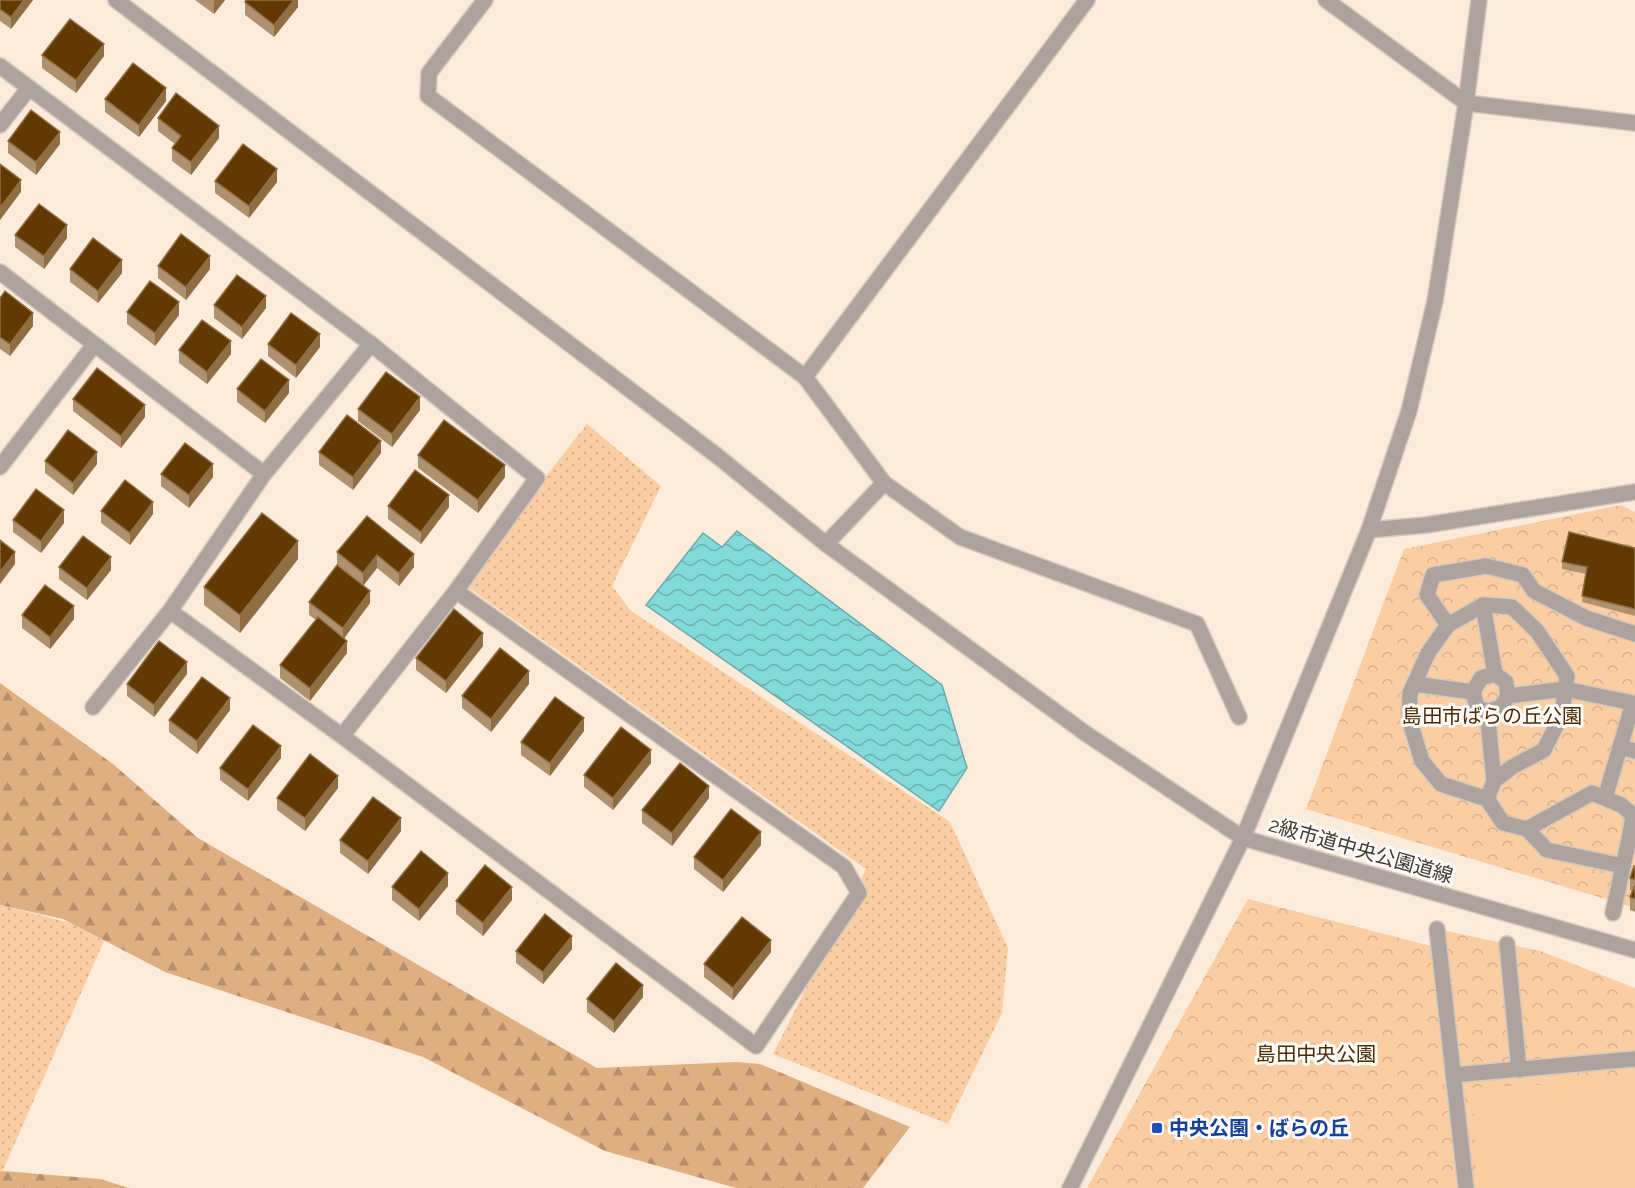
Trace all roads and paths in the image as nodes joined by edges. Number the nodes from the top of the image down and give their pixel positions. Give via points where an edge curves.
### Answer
1 (116, 0) edge
2 (485, 0) edge
3 (1087, 0) edge
4 (1326, 0) edge
5 (1479, 0) edge
6 (0, 66) edge
7 (29, 88) junction
8 (1466, 103) junction
9 (1635, 123) edge
10 (0, 125) edge
11 (0, 272) edge
12 (371, 344) junction
13 (94, 345) junction
14 (805, 377) junction
15 (0, 467) edge
16 (264, 474) junction
17 (884, 483) junction
18 (1635, 492) edge
19 (1369, 530) junction
20 (826, 544) junction
21 (456, 591) junction
22 (1534, 591) junction
23 (1483, 605) junction
24 (170, 611) junction
25 (1522, 617) junction
26 (1448, 625) junction
27 (1635, 634) edge
28 (1495, 674) junction
29 (1414, 684) junction
30 (1565, 689) junction
31 (1473, 692) junction
32 (1508, 696) junction
33 (1634, 703) edge
34 (93, 707) dead end
35 (1487, 711) junction
36 (1239, 717) dead end
37 (342, 736) junction
38 (1628, 749) edge
39 (1494, 781) junction
40 (1605, 798) junction
41 (1486, 799) junction
42 (1527, 829) junction
43 (1632, 836) edge
44 (1243, 838) junction
45 (1623, 866) junction
46 (1613, 913) dead end
47 (1437, 929) dead end
48 (1507, 944) dead end
49 (1635, 950) edge
50 (1635, 1059) edge
51 (1519, 1070) junction
52 (1453, 1075) junction
53 (1070, 1188) edge
54 (1466, 1188) edge

1 - 20 street via 716,455
2 - 14 street via 429,73 428,96
3 - 14 street
4 - 8 street
5 - 8 street
6 - 7 street
7 - 10 street
7 - 12 street
8 - 9 street
8 - 19 street via 1436,301 1409,411
11 - 13 street
12 - 16 street
12 - 21 street via 537,478
13 - 15 street
13 - 16 street
14 - 17 street
16 - 24 street
17 - 20 street
17 - 36 street via 960,537 1197,624
18 - 19 street via 1426,525
19 - 44 street
20 - 44 street via 1085,733
21 - 37 street
21 - 37 street via 844,867 859,893 756,1046
22 - 25 street
22 - 26 street via 1523,575 1486,566 1433,575 1427,595
22 - 27 street via 1586,618
23 - 25 street via 1512,607
23 - 26 street
23 - 28 street
24 - 34 street
24 - 37 street
25 - 30 street via 1538,631 1567,676
26 - 29 street via 1428,652
28 - 31 street via 1481,678
28 - 32 street via 1506,682
29 - 31 street
29 - 41 street via 1409,719 1422,761 1441,784
30 - 32 street
30 - 33 street
30 - 39 street via 1562,714 1544,750 1512,766
31 - 35 street via 1477,708
32 - 35 street via 1500,708
33 - 38 street
35 - 39 street
38 - 40 street
39 - 41 street
40 - 42 street via 1592,793
40 - 43 street via 1633,816
41 - 42 street via 1503,823
42 - 45 street via 1546,850
43 - 45 street
44 - 49 street, 2級市道中央公園道線
44 - 53 street, 2級市道中央公園道線
45 - 46 street
47 - 52 street
48 - 51 street
50 - 51 street
51 - 52 street
52 - 54 street

